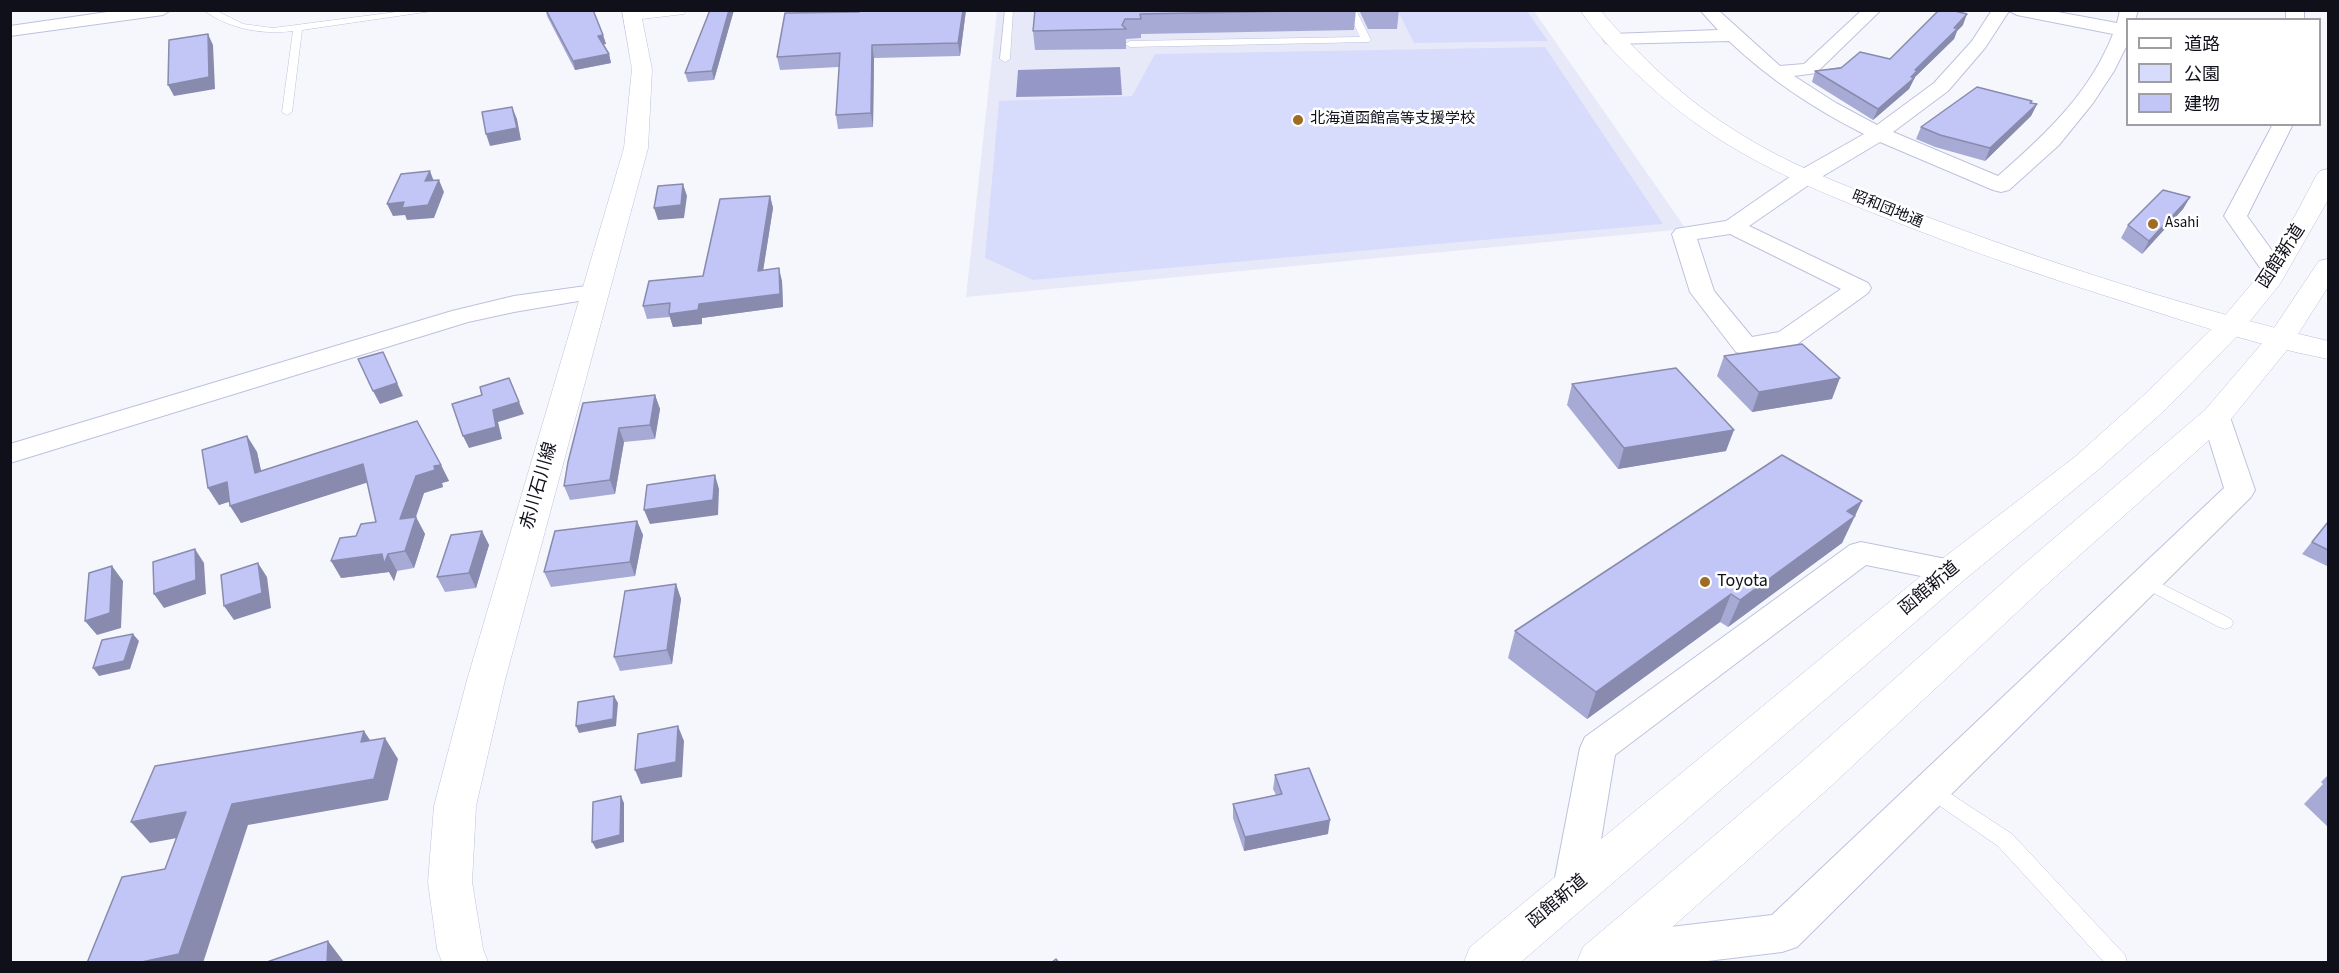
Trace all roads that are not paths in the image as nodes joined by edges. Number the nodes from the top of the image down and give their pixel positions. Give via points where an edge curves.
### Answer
1 (163, 10) edge
2 (207, 10) edge
3 (435, 10) edge
4 (677, 10) edge
5 (1009, 10) edge
6 (1351, 10) edge
7 (1589, 10) edge
8 (1708, 10) edge
9 (1873, 10) edge
10 (2001, 10) edge
11 (2017, 10) edge
12 (631, 12) edge
13 (298, 30) junction
14 (10, 31) edge
15 (2126, 31) edge
16 (1733, 35) junction
17 (1612, 39) junction
18 (1130, 44) edge
19 (1005, 59) dead end
20 (1776, 72) junction
21 (287, 112) dead end
22 (2282, 126) edge
23 (1878, 134) junction
24 (2328, 176) edge
25 (1806, 177) junction
26 (1733, 227) junction
27 (2274, 270) junction
28 (2328, 270) edge
29 (593, 292) junction
30 (2232, 325) junction
31 (2282, 339) junction
32 (2328, 350) edge
33 (2216, 417) junction
34 (10, 454) edge
35 (1951, 571) junction
36 (2146, 582) junction
37 (2225, 623) dead end
38 (1931, 789) junction
39 (1574, 888) junction
40 (1606, 958) edge
41 (465, 963) edge
42 (1487, 963) edge
43 (2116, 963) edge

1 - 14 street
2 - 13 lane via 258,30
3 - 13 lane
4 - 12 main road
5 - 19 lane
6 - 18 lane via 1366,40
7 - 17 main road, 昭和団地通
8 - 16 street
9 - 20 street via 1809,69
10 - 23 street via 1979,44 1941,87
11 - 15 street
12 - 29 main road, 赤川石川線 via 642,69 636,148
13 - 21 lane
15 - 23 street via 2065,126 2001,185
16 - 17 street
16 - 20 street
17 - 25 main road, 昭和団地通 via 1638,65 1730,138
20 - 23 street
22 - 27 street via 2235,216
23 - 25 street
24 - 27 main road, 函館新道
25 - 26 street
25 - 30 main road, 昭和団地通 via 2073,278
26 - 26 street via 1684,234 1702,292 1745,346 1787,339 1859,288
27 - 30 main road, 函館新道
28 - 31 main road
29 - 34 street via 514,304 435,323
29 - 41 main road, 赤川石川線 via 455,806 450,882
30 - 31 main road, 昭和団地通
30 - 35 main road, 函館新道 via 2087,464
31 - 32 main road, 昭和団地通
31 - 33 main road
33 - 36 street via 2240,490
33 - 40 main road
35 - 39 main road, 函館新道
35 - 39 street via 1862,553 1598,748
36 - 37 lane
36 - 38 street
38 - 40 street via 1782,933
38 - 43 lane via 2005,840
39 - 42 main road, 函館新道

